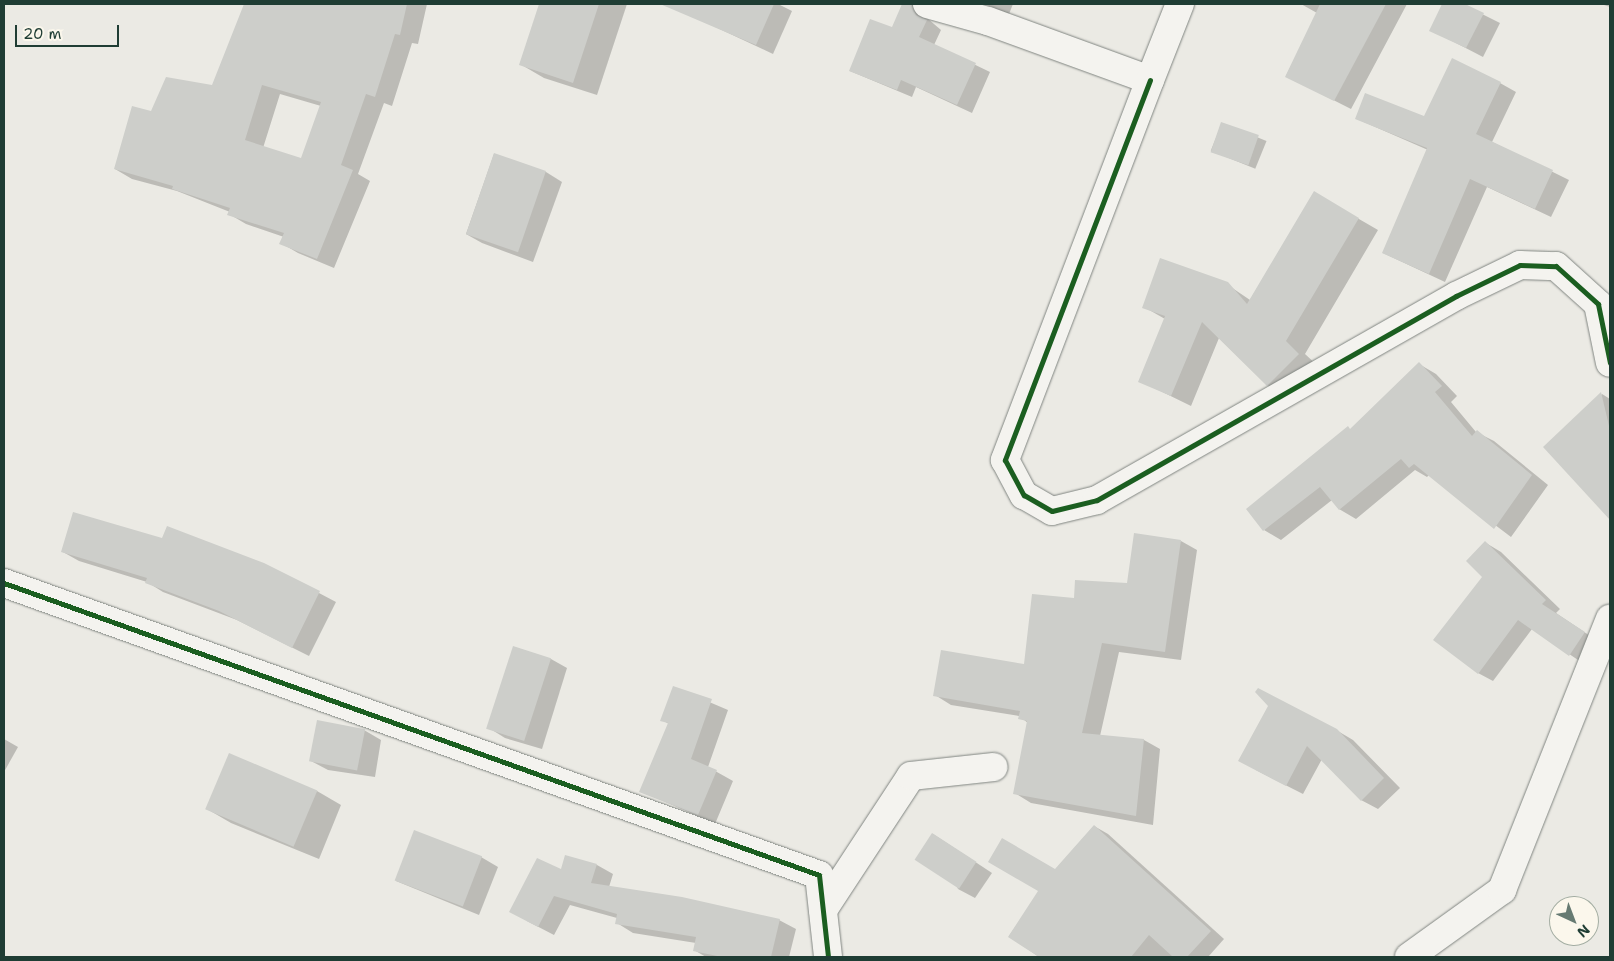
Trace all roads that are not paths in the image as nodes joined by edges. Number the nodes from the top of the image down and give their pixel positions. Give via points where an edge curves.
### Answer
1 (927, 4) edge
2 (1180, 4) edge
3 (1150, 80) junction
4 (1610, 363) edge
5 (4, 583) edge
6 (1610, 619) edge
7 (994, 767) dead end
8 (823, 910) junction
9 (828, 957) edge
10 (1409, 957) edge

1 - 3 street via 988,21
2 - 3 street
3 - 4 street via 1005,460 1024,495 1052,511 1097,500 1448,301 1520,265 1556,266 1598,304
5 - 8 street via 819,875
6 - 10 street via 1502,890
7 - 8 street via 911,776
8 - 9 street

